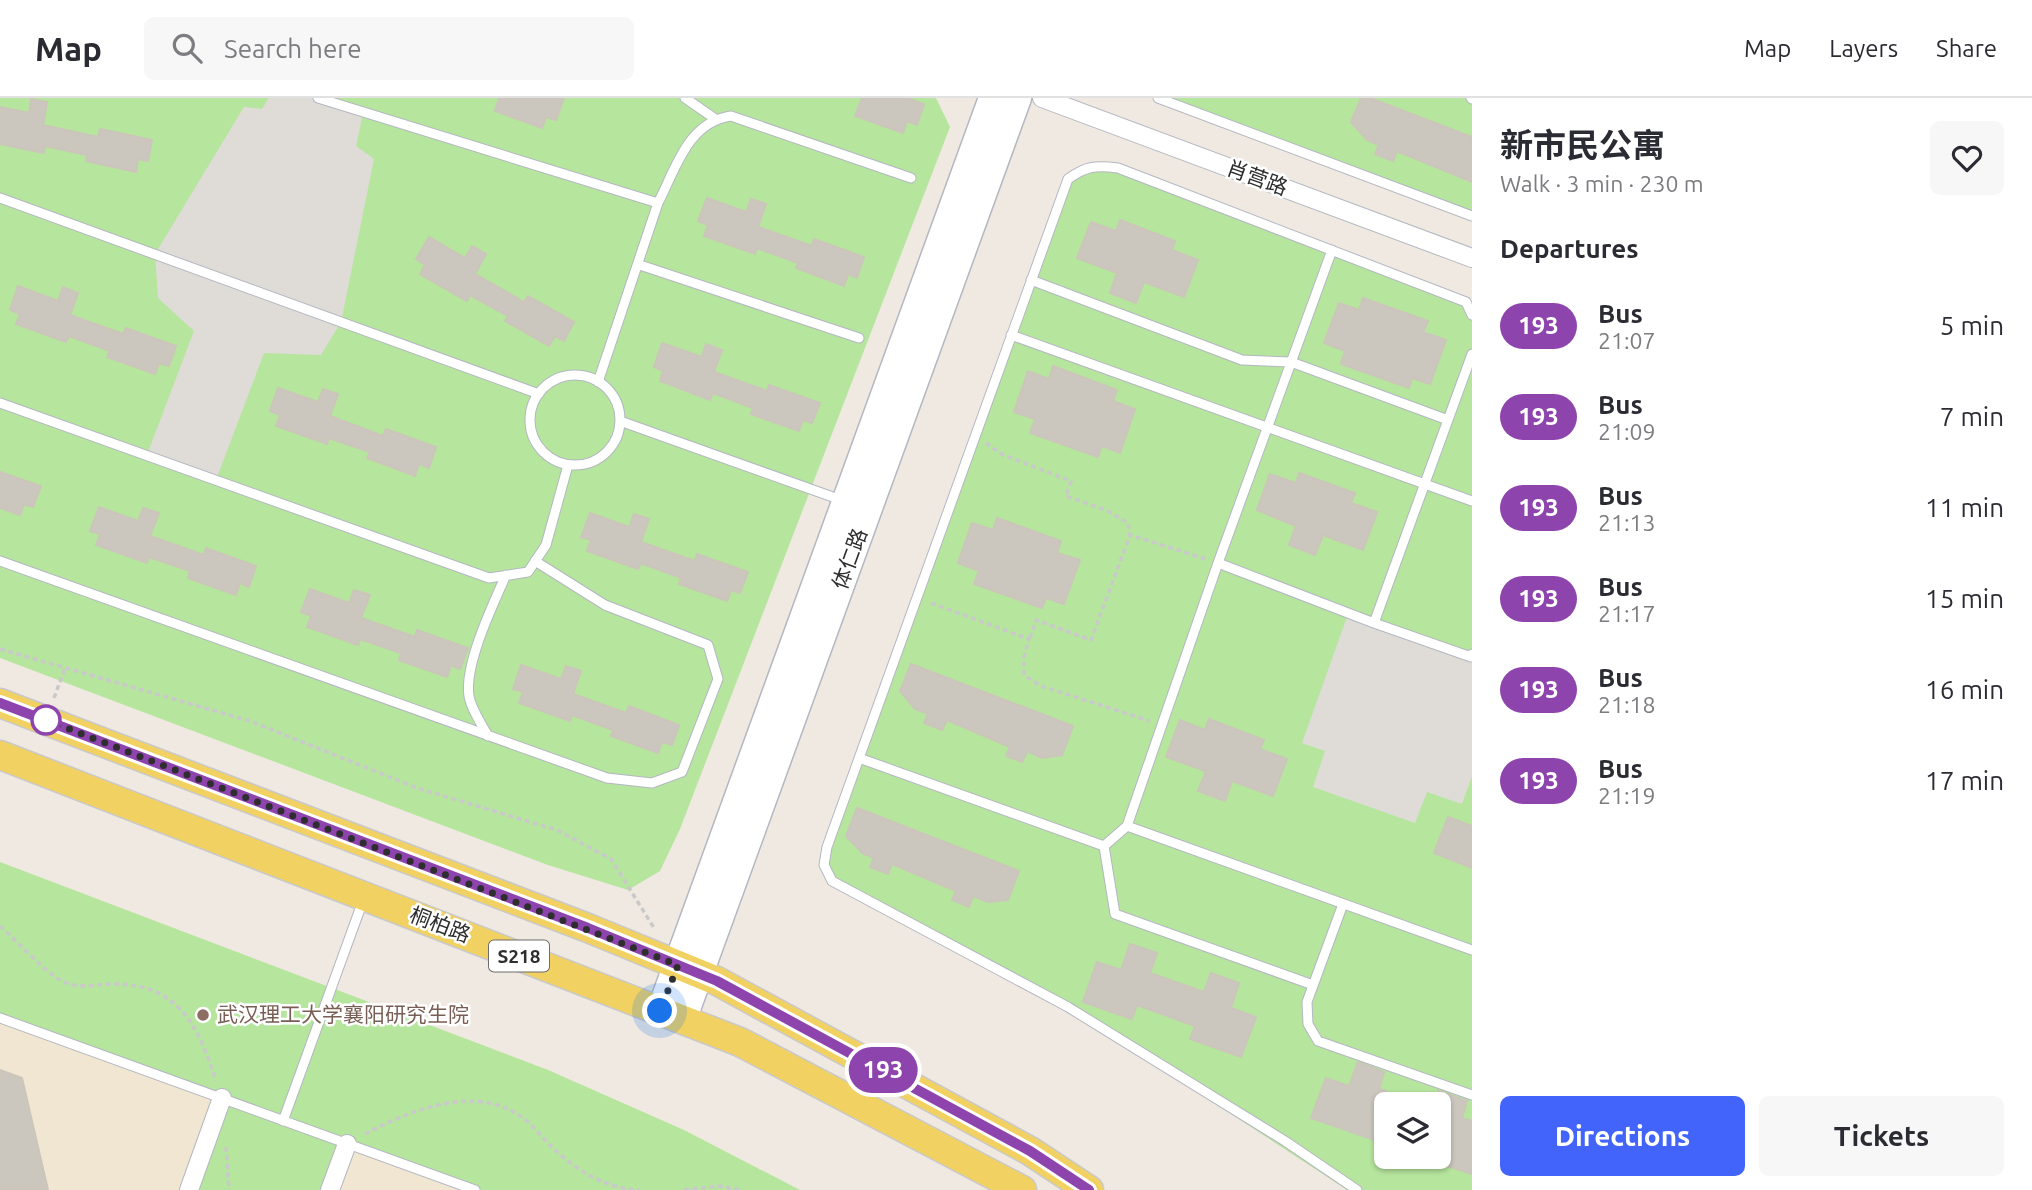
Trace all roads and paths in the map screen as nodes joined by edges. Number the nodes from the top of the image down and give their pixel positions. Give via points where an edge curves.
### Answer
1 (318, 98) edge
2 (685, 98) edge
3 (992, 98) edge
4 (1018, 98) edge
5 (1042, 98) edge
6 (1158, 98) edge
7 (714, 118) junction
8 (911, 178) dead end
9 (0, 198) edge
10 (658, 202) junction
11 (1472, 216) edge
12 (1332, 250) junction
13 (1472, 258) edge
14 (639, 265) junction
15 (1031, 280) junction
16 (1472, 314) edge
17 (1011, 335) junction
18 (859, 338) dead end
19 (1472, 354) edge
20 (1291, 362) junction
21 (598, 382) junction
22 (539, 394) junction
23 (0, 403) edge
24 (1448, 420) junction
25 (620, 421) junction
26 (979, 426) junction
27 (1267, 428) junction
28 (568, 465) junction
29 (1424, 484) junction
30 (846, 501) junction
31 (1472, 501) edge
32 (1130, 535) junction
33 (0, 561) edge
34 (535, 561) junction
35 (1218, 563) junction
36 (506, 575) junction
37 (917, 598) junction
38 (1374, 623) junction
39 (1029, 639) junction
40 (0, 649) edge
41 (1471, 656) edge
42 (65, 668) junction
43 (0, 703) edge
44 (46, 720) junction
45 (1162, 725) junction
46 (488, 736) junction
47 (0, 755) edge
48 (859, 758) junction
49 (1127, 826) junction
50 (1104, 846) junction
51 (365, 896) junction
52 (1343, 904) junction
53 (0, 926) edge
54 (656, 930) dead end
55 (1472, 950) edge
56 (688, 969) junction
57 (1313, 985) junction
58 (672, 1016) junction
59 (0, 1018) edge
60 (1472, 1095) edge
61 (222, 1098) junction
62 (283, 1121) junction
63 (347, 1144) junction
64 (189, 1190) edge
65 (330, 1190) edge
66 (475, 1190) edge
67 (639, 1190) edge
68 (684, 1190) edge
69 (741, 1190) edge
70 (1022, 1190) edge
71 (1089, 1190) edge
72 (1357, 1190) edge

1 - 10 lane
2 - 7 lane
3 - 30 street, 体仁路
4 - 56 street, 体仁路
5 - 13 street, 肖营路
6 - 11 lane
7 - 8 lane via 732,116
7 - 10 lane via 693,135
9 - 22 lane
10 - 14 lane
12 - 15 lane via 1118,168 1097,165 1068,179
12 - 16 lane via 1466,302
12 - 20 lane
14 - 18 lane
14 - 21 lane
15 - 17 lane
15 - 20 lane via 1242,360
17 - 26 lane
17 - 27 lane
19 - 24 lane
20 - 24 lane
20 - 27 lane
21 - 22 lane via 568,376 554,380
21 - 25 lane via 610,392
22 - 28 lane via 530,413 534,440 543,452
23 - 36 lane via 489,578
24 - 29 lane
25 - 28 lane via 609,449 597,459
25 - 30 lane
26 - 32 path via 983,441 1003,455 1071,481 1066,496 1128,523
26 - 37 lane
27 - 29 lane
27 - 35 lane
28 - 34 lane via 546,545
29 - 31 lane
29 - 38 lane
30 - 56 street, 体仁路
32 - 35 path
32 - 39 path via 1091,640 1036,620
33 - 46 lane
34 - 36 lane via 528,572
34 - 46 lane via 605,605 708,645 718,679 682,772 652,783 607,779
35 - 38 lane
35 - 45 lane
36 - 46 lane via 470,674 469,698
37 - 39 path
37 - 48 lane
38 - 41 lane
39 - 45 path via 1024,675 1041,686
40 - 42 path
42 - 44 path
42 - 54 path via 250,721 417,788 557,830 611,859
43 - 44 main road
44 - 56 main road
45 - 49 lane
47 - 51 main road, 桐柏路 / S218
48 - 50 lane
48 - 72 lane via 827,847 824,865 832,881 1068,1007
49 - 50 lane
49 - 52 lane
50 - 57 lane via 1115,914
51 - 58 main road, 桐柏路 / S218
51 - 62 lane
52 - 55 lane
52 - 57 lane
53 - 61 path via 60,980 85,987 118,984 153,989 181,1007 205,1047
56 - 58 street, 体仁路
56 - 71 main road via 846,1049 1007,1138
57 - 60 lane via 1307,1002 1308,1024 1318,1041
58 - 70 main road, 桐柏路 / S218 via 740,1042
59 - 61 lane
61 - 62 lane
61 - 64 street
62 - 63 lane
63 - 65 street
63 - 66 lane
63 - 67 path via 400,1115 441,1104 491,1102 523,1118 584,1174
68 - 69 path via 719,1186

